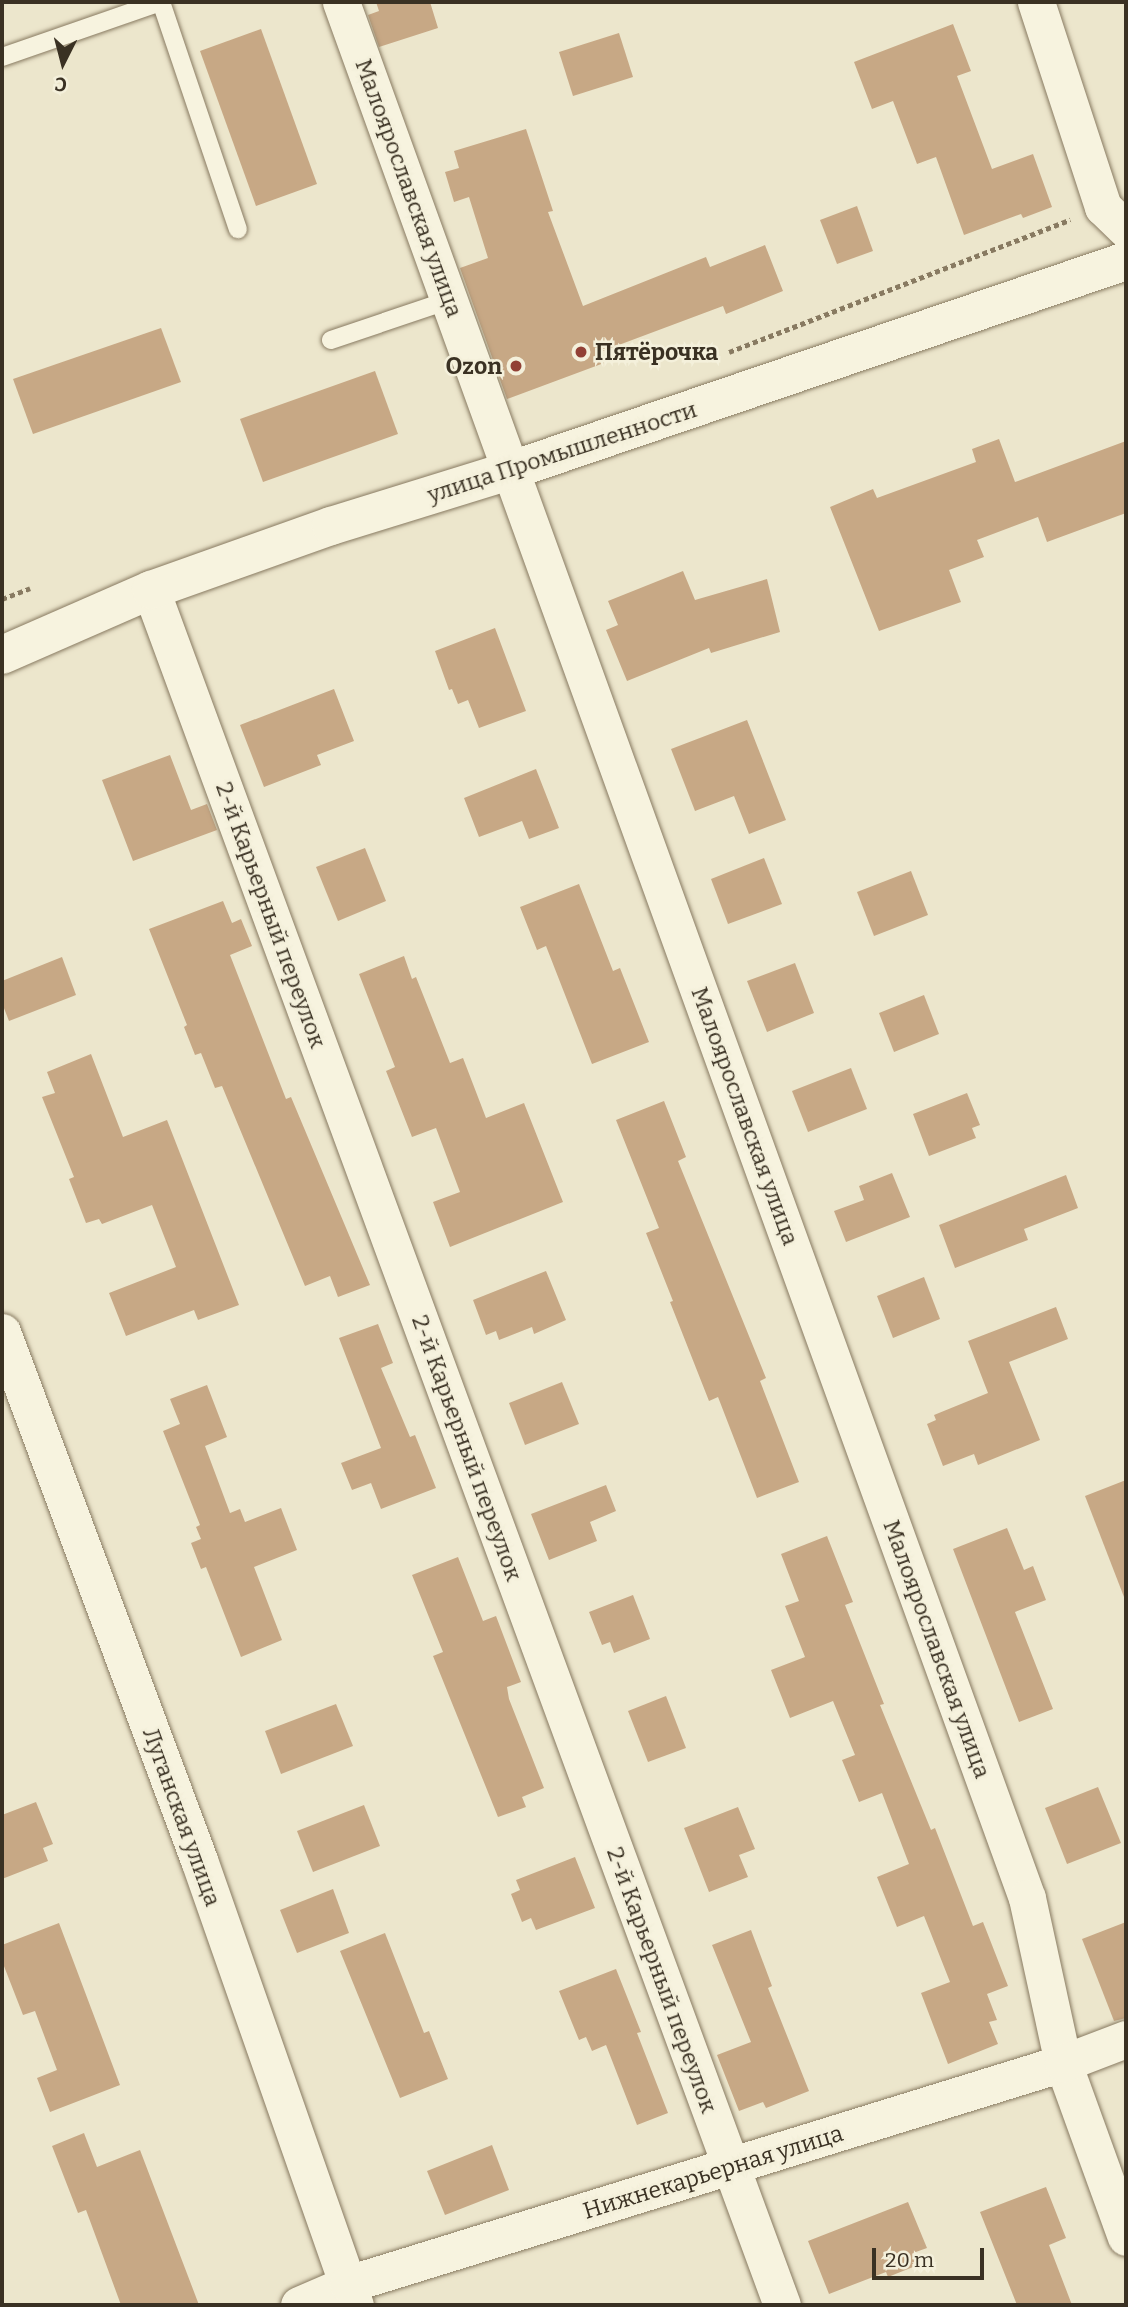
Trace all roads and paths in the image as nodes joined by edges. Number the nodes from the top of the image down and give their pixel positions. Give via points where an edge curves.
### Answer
1 (341, 2) edge
2 (1036, 2) edge
3 (114, 10) edge
4 (2, 57) edge
5 (1115, 218) edge
6 (238, 229) dead end
7 (1126, 261) edge
8 (449, 300) junction
9 (331, 340) dead end
10 (718, 357) dead end
11 (512, 470) junction
12 (30, 588) dead end
13 (151, 590) junction
14 (2, 599) edge
15 (2, 655) edge
16 (2, 1332) edge
17 (1126, 2039) edge
18 (1063, 2063) junction
19 (731, 2166) junction
20 (1126, 2236) edge
21 (351, 2295) edge
22 (299, 2305) edge
23 (782, 2305) edge

1 - 8 street, Малоярославская улица
2 - 5 street
3 - 4 lane
3 - 6 lane via 161,2
5 - 10 path
7 - 11 main road, улица Промышленности
8 - 9 lane
8 - 11 street, Малоярославская улица
11 - 13 main road, улица Промышленности via 331,526
11 - 18 street, Малоярославская улица via 1027,1898
12 - 14 path
13 - 15 main road, улица Промышленности
13 - 19 street, 2-й Карьерный переулок
16 - 21 street, Луганская улица via 199,1860
17 - 18 street, Нижнекарьерная улица
18 - 19 street, Нижнекарьерная улица
18 - 20 street, Малоярославская улица
19 - 21 street, Нижнекарьерная улица
19 - 23 street, 2-й Карьерный переулок
21 - 22 street, Нижнекарьерная улица

